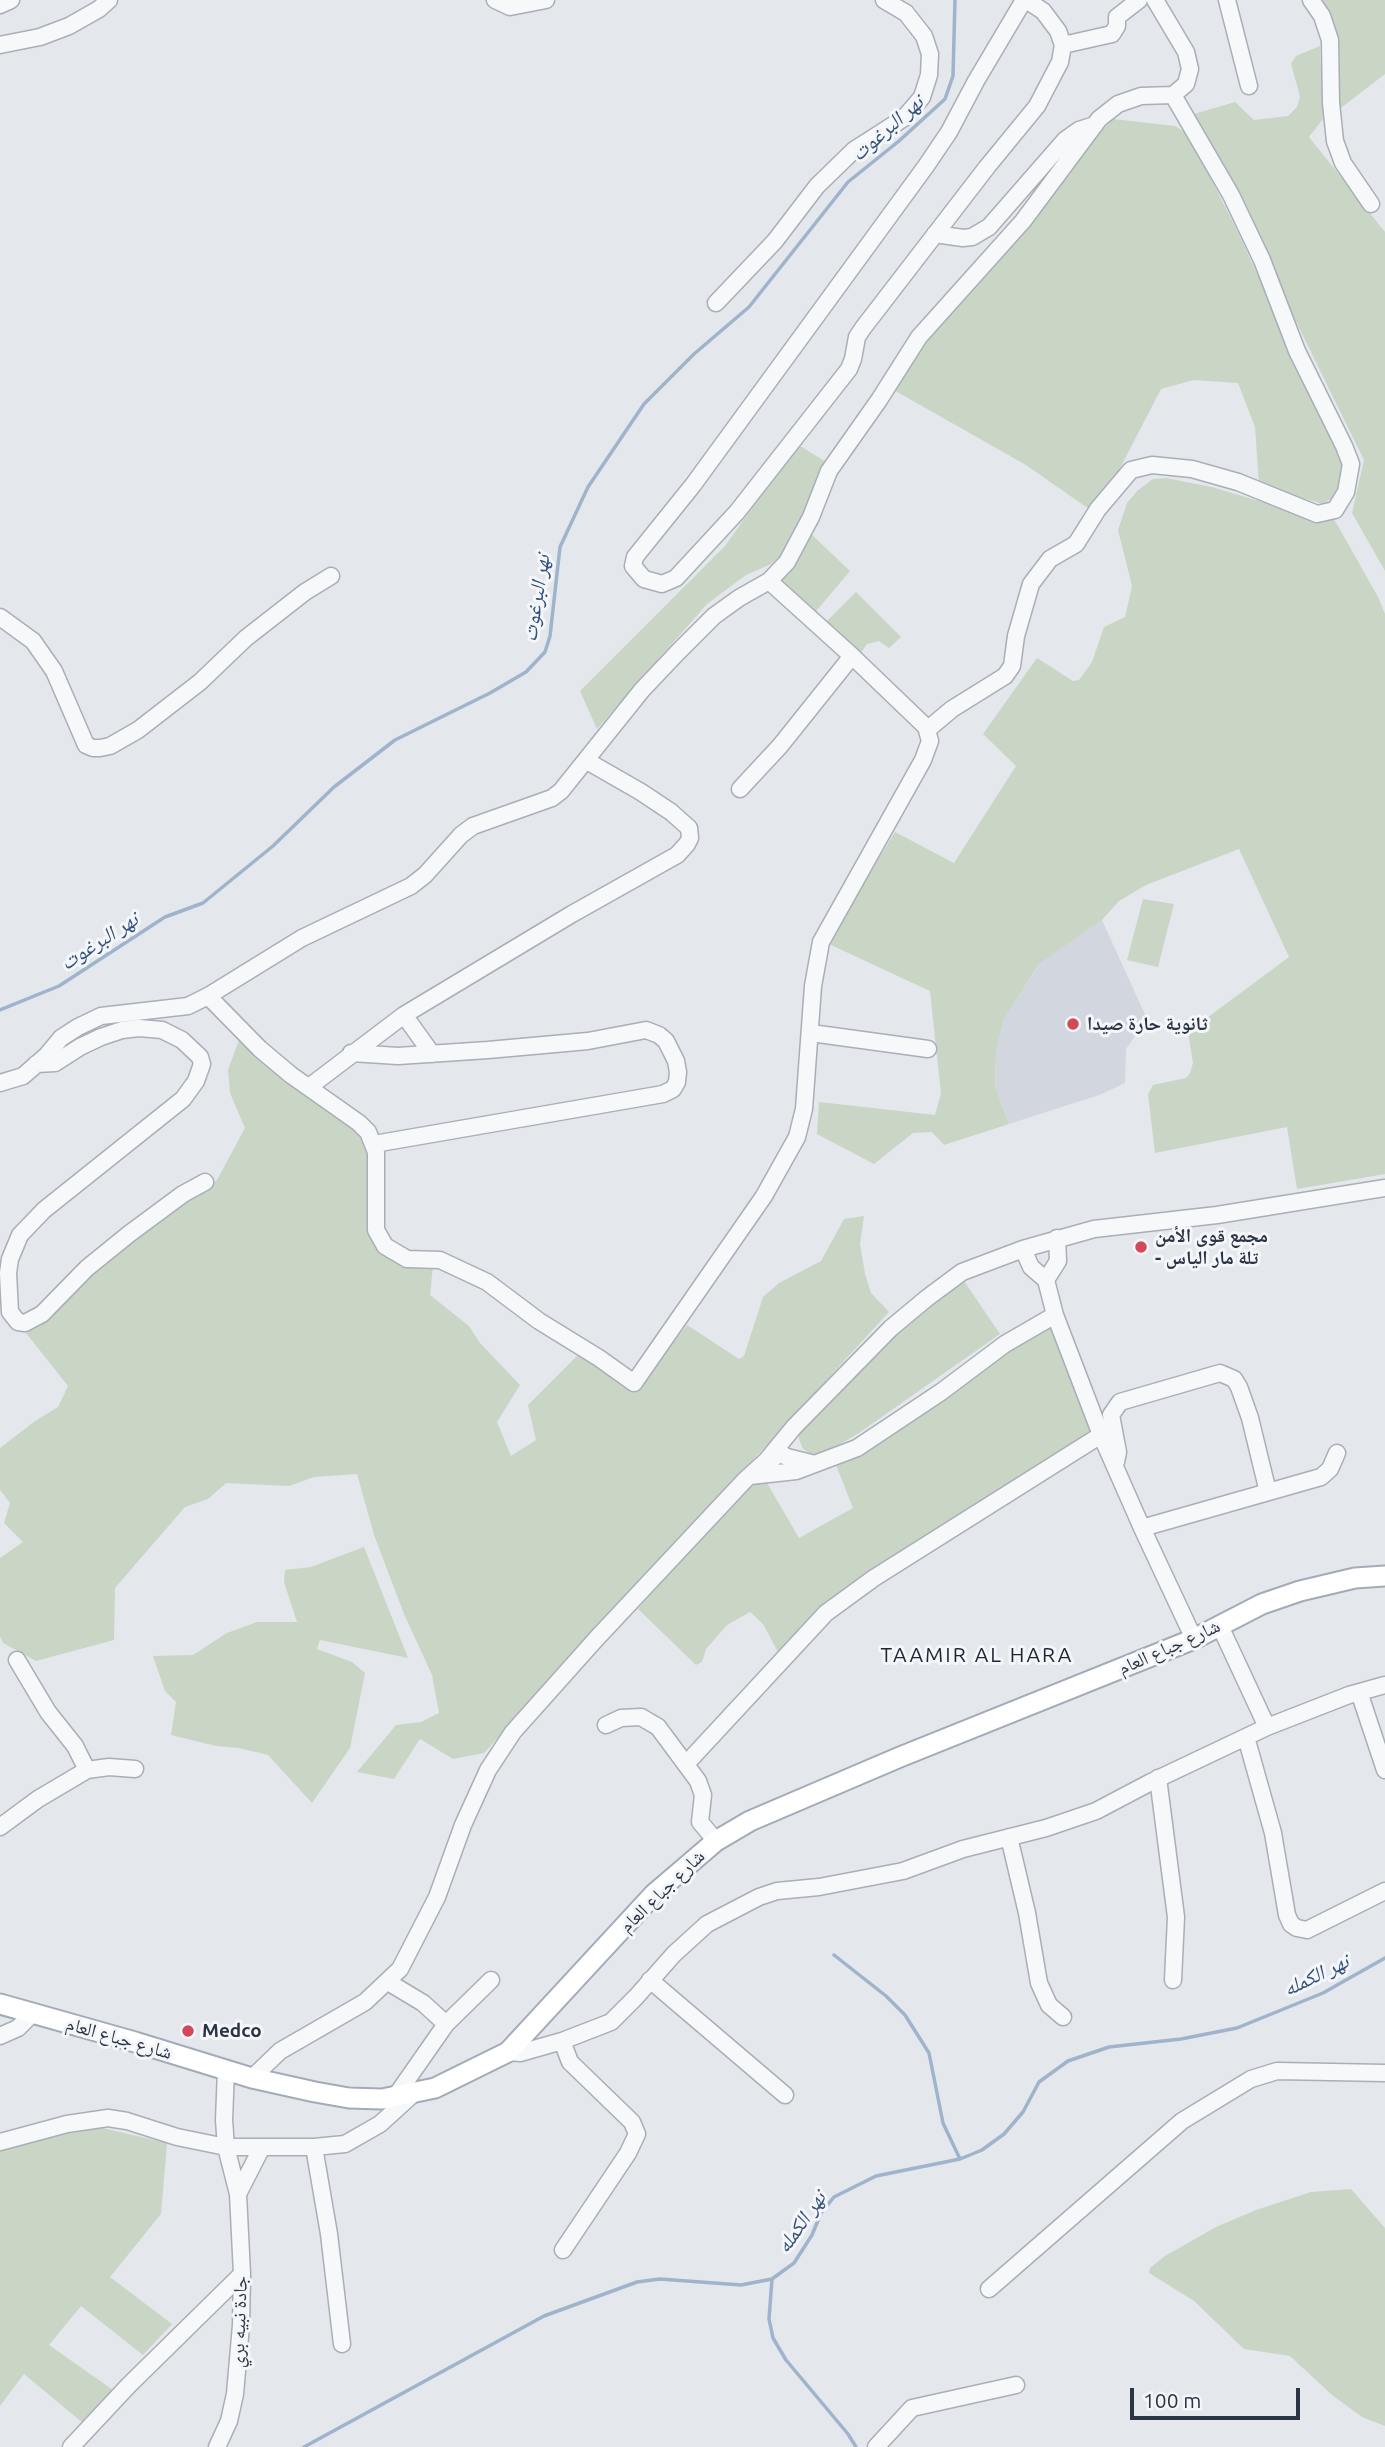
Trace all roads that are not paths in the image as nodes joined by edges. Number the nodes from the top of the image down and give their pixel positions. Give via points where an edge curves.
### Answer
1 (11, 0) edge
2 (109, 0) edge
3 (495, 0) edge
4 (546, 0) edge
5 (884, 0) edge
6 (1025, 0) edge
7 (1139, 0) edge
8 (1155, 0) edge
9 (1227, 0) edge
10 (1311, 0) edge
11 (0, 5) edge
12 (0, 45) edge
13 (1063, 45) junction
14 (1249, 86) dead end
15 (1173, 95) junction
16 (1095, 125) junction
17 (1371, 204) dead end
18 (935, 234) junction
19 (716, 303) dead end
20 (331, 576) dead end
21 (769, 581) junction
22 (0, 617) edge
23 (852, 656) junction
24 (927, 730) junction
25 (587, 761) junction
26 (740, 789) dead end
27 (208, 996) junction
28 (404, 1015) junction
29 (811, 1033) junction
30 (928, 1049) dead end
31 (351, 1053) junction
32 (432, 1054) junction
33 (36, 1065) junction
34 (0, 1083) edge
35 (309, 1087) junction
36 (374, 1144) junction
37 (205, 1181) dead end
38 (1385, 1188) edge
39 (1057, 1238) junction
40 (1023, 1249) junction
41 (1046, 1280) junction
42 (1055, 1315) junction
43 (789, 1434) junction
44 (1101, 1435) junction
45 (775, 1451) junction
46 (1337, 1453) dead end
47 (798, 1460) junction
48 (815, 1464) junction
49 (1116, 1465) junction
50 (785, 1472) junction
51 (750, 1476) junction
52 (1268, 1492) junction
53 (1142, 1528) junction
54 (1385, 1576) edge
55 (1220, 1626) junction
56 (1194, 1639) junction
57 (17, 1660) dead end
58 (1385, 1685) edge
59 (1359, 1692) junction
60 (606, 1725) dead end
61 (1267, 1727) junction
62 (1246, 1737) junction
63 (685, 1764) junction
64 (135, 1769) dead end
65 (87, 1770) junction
66 (1385, 1770) edge
67 (1157, 1779) junction
68 (1, 1825) edge
69 (1009, 1837) junction
70 (716, 1841) junction
71 (1385, 1891) edge
72 (491, 1980) dead end
73 (650, 1980) junction
74 (1173, 1980) dead end
75 (388, 1982) junction
76 (0, 2004) edge
77 (33, 2013) junction
78 (1062, 2017) dead end
79 (446, 2024) junction
80 (0, 2036) edge
81 (562, 2041) junction
82 (508, 2052) junction
83 (226, 2070) junction
84 (1385, 2073) edge
85 (252, 2078) junction
86 (785, 2095) dead end
87 (404, 2096) junction
88 (0, 2142) edge
89 (226, 2147) junction
90 (262, 2147) junction
91 (314, 2147) junction
92 (238, 2194) junction
93 (563, 2250) dead end
94 (242, 2274) junction
95 (989, 2289) dead end
96 (342, 2344) dead end
97 (1016, 2385) dead end
98 (215, 2444) edge
99 (71, 2447) edge
100 (876, 2447) edge

1 - 11 street
2 - 12 street via 69,26
3 - 4 street via 510,7
5 - 19 street via 906,13 924,36 930,54 922,97 904,118 854,150 817,186 775,241
6 - 13 street via 1043,11
6 - 18 street via 926,166 693,485 635,557 633,566 644,579 662,584 676,578 737,512 849,369 860,332
7 - 13 street via 1117,17 1112,34
8 - 15 street via 1186,52 1190,69 1186,84
9 - 14 street
10 - 17 street via 1330,40 1335,141 1343,163
13 - 18 street via 1060,62 1037,106
15 - 16 street via 1141,96 1118,104
15 - 24 street via 1231,195 1297,351 1344,446 1351,464 1346,492 1335,510 1317,514 1192,469 1152,465 1131,470 1076,544 1050,559 1035,577 1016,636 1012,666 1005,676
16 - 18 street via 1065,140 989,228 972,237
16 - 21 street via 1023,221 919,337 829,471 788,562
20 - 22 street via 246,638 200,682 138,730 100,748 86,745 54,671 33,641
21 - 23 street
21 - 25 street via 714,616 642,690
23 - 24 street
23 - 26 street
24 - 29 street via 930,741 923,760 821,942
25 - 27 street via 552,798 473,826 411,886 302,938
25 - 28 street via 671,812 689,828 687,844 677,855
27 - 33 street via 188,1006 101,1016 61,1038
27 - 35 street via 260,1049
28 - 31 street
28 - 32 street
29 - 30 street
29 - 36 street via 797,1138 764,1196 634,1383 487,1282 440,1260 407,1259 385,1246 376,1230
31 - 32 street
31 - 35 street
32 - 36 street via 560,1044 646,1030 666,1041 678,1072 673,1089 663,1094
33 - 34 street via 23,1076
33 - 37 street via 55,1063 101,1037 139,1028 162,1030 182,1040 202,1064 183,1099 20,1234 8,1273 10,1312 18,1322 42,1314 87,1268
35 - 36 street via 359,1123
38 - 39 street
39 - 40 street
39 - 41 street via 1058,1261
40 - 41 street via 1031,1267
40 - 43 street via 962,1272 927,1298 891,1328
41 - 42 street
42 - 44 street
42 - 48 street via 1004,1344 857,1448
43 - 45 street
43 - 47 street via 789,1448
44 - 49 street
44 - 63 street via 826,1613
45 - 47 street
45 - 50 street via 778,1468
45 - 51 street
46 - 52 street via 1326,1474
47 - 48 street
48 - 50 street
49 - 52 street via 1111,1415 1120,1402 1220,1373 1239,1387
49 - 53 street
50 - 51 street
51 - 75 street via 513,1732 488,1770 419,1936
52 - 53 street
53 - 56 street
54 - 55 main road, شارع جباع العام via 1300,1591
55 - 56 main road, شارع جباع العام
55 - 61 street
56 - 70 main road, شارع جباع العام via 875,1768 750,1821
57 - 65 street
58 - 59 street
59 - 61 street
59 - 66 street
60 - 63 street via 621,1718 649,1720
61 - 62 street
62 - 67 street
62 - 71 street via 1292,1924 1302,1930 1318,1926
63 - 70 street via 703,1795 700,1822
64 - 65 street
65 - 68 street
67 - 69 street via 1096,1811
67 - 74 street via 1176,1917
69 - 73 street via 903,1871 759,1897 707,1924
69 - 78 street via 1039,1983 1049,2006
70 - 82 main road, شارع جباع العام via 654,1894
72 - 79 street
73 - 81 street via 611,2022
73 - 86 street
75 - 79 street via 424,2003
75 - 85 street via 354,2010 281,2050
76 - 77 main road, شارع جباع العام
77 - 80 street via 18,2028
77 - 83 main road, شارع جباع العام
79 - 87 street
81 - 82 street
81 - 93 street via 570,2062 632,2122 637,2134
82 - 87 main road, شارع جباع العام via 446,2083
83 - 85 main road, شارع جباع العام
83 - 89 street, جادة نبيه بري
84 - 95 street via 1277,2071 1251,2078 1182,2121
85 - 87 main road, شارع جباع العام via 349,2098
87 - 91 street via 380,2124 345,2144
88 - 89 street via 108,2118
89 - 90 street
89 - 92 street, جادة نبيه بري
90 - 91 street
90 - 92 street, جادة نبيه بري
91 - 96 street
92 - 94 street, جادة نبيه بري
94 - 98 street, جادة نبيه بري via 235,2394 229,2421
94 - 99 street
97 - 100 street via 912,2408

